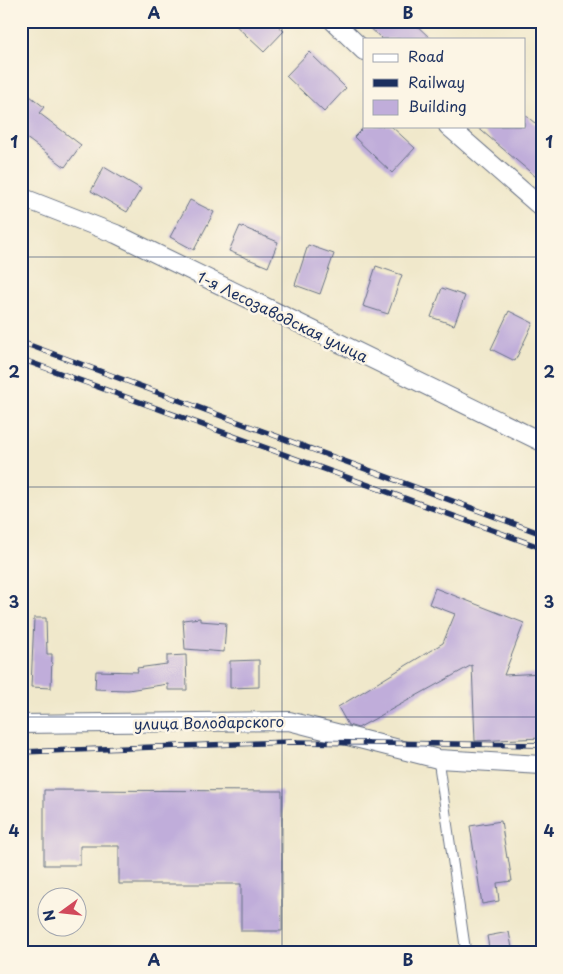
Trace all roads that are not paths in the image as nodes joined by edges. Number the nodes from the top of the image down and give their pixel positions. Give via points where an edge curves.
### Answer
1 (333, 21) edge
2 (363, 50) edge
3 (450, 128) edge
4 (21, 197) edge
5 (542, 208) edge
6 (542, 442) edge
7 (21, 724) edge
8 (438, 759) junction
9 (542, 765) edge
10 (466, 953) edge

1 - 2 street
3 - 5 street
4 - 6 street, 1-я Лесозаводская улица via 116,234
7 - 8 street, улица Володарского via 289,721
8 - 9 street, улица Володарского
8 - 10 lane

